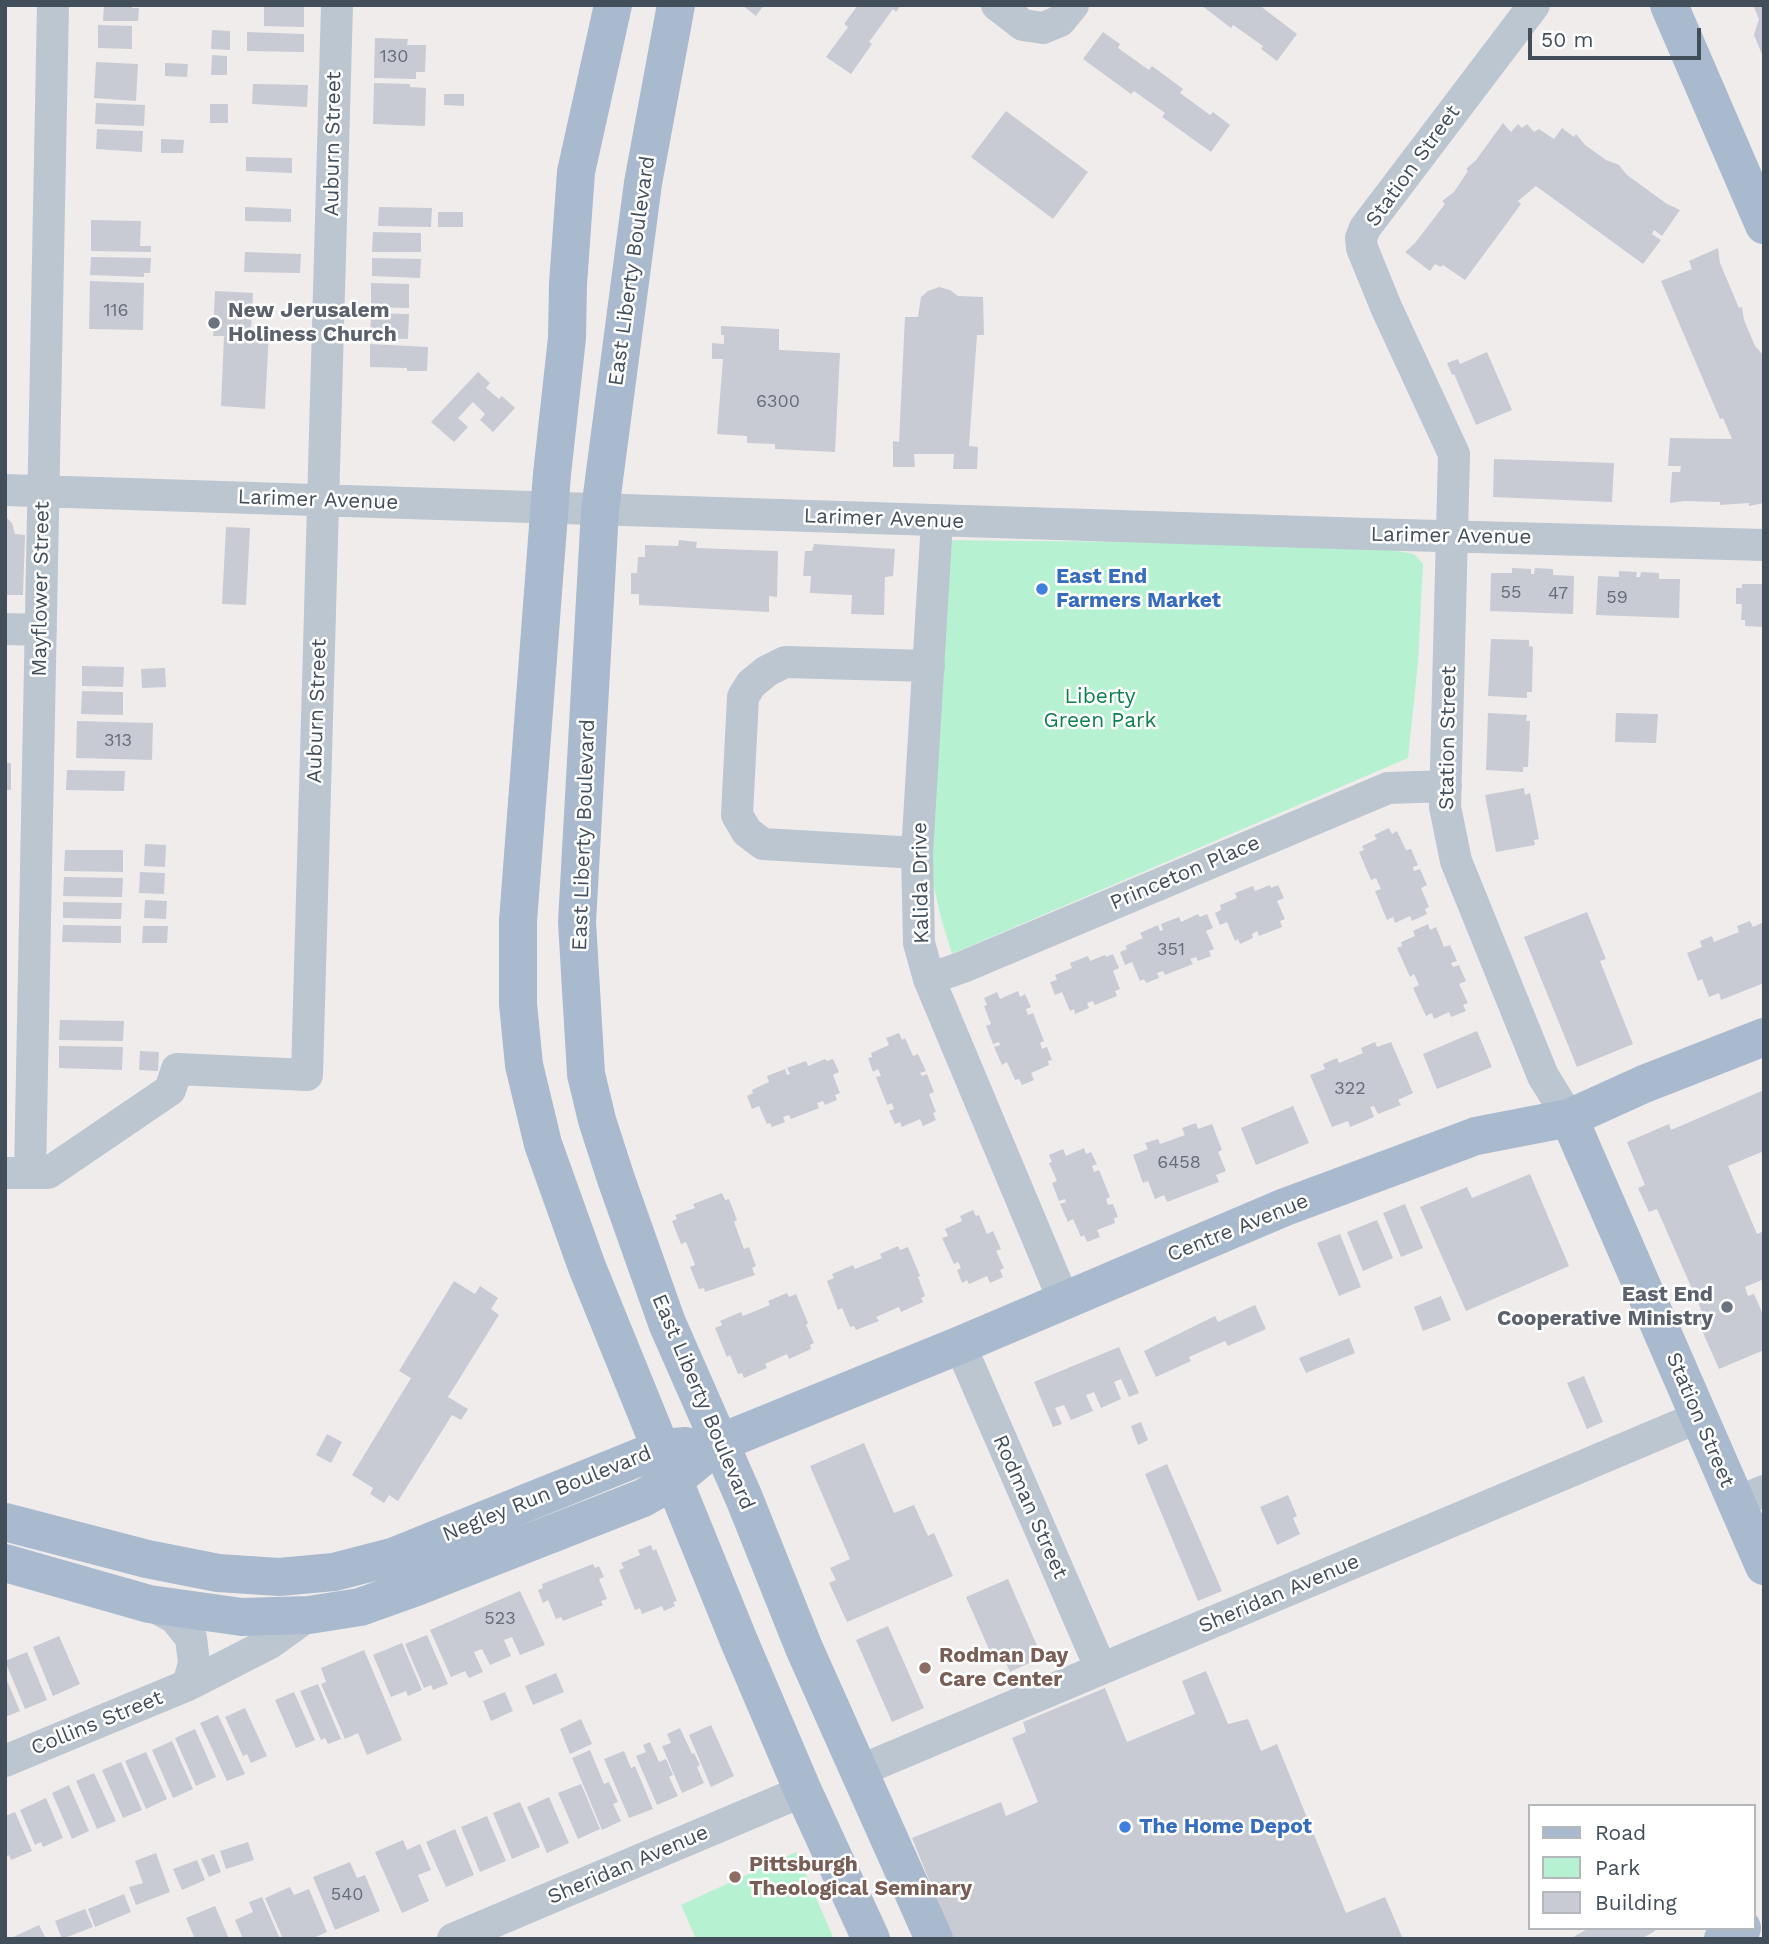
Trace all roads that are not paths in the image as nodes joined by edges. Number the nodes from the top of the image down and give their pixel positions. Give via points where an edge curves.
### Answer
1 (53, 5) edge
2 (337, 5) edge
3 (613, 5) edge
4 (676, 5) edge
5 (997, 5) edge
6 (1073, 5) edge
7 (1534, 5) edge
8 (1670, 5) edge
9 (1764, 225) edge
10 (5, 490) edge
11 (42, 492) junction
12 (324, 500) junction
13 (551, 508) junction
14 (600, 510) junction
15 (937, 521) junction
16 (1453, 537) junction
17 (1764, 545) edge
18 (5, 629) edge
19 (41, 630) junction
20 (929, 666) junction
21 (1446, 786) junction
22 (917, 853) junction
23 (929, 979) junction
24 (1764, 1037) edge
25 (1569, 1118) junction
26 (18, 1173) edge
27 (1064, 1301) junction
28 (960, 1345) junction
29 (1699, 1417) junction
30 (719, 1443) junction
31 (667, 1464) junction
32 (1750, 1497) edge
33 (5, 1522) edge
34 (5, 1563) edge
35 (1764, 1566) edge
36 (149, 1604) junction
37 (309, 1615) junction
38 (1101, 1669) junction
39 (188, 1685) junction
40 (5, 1761) edge
41 (859, 1771) junction
42 (803, 1791) junction
43 (1739, 1930) edge
44 (453, 1939) edge
45 (871, 1939) edge
46 (934, 1939) edge
47 (1723, 1939) edge

1 - 11 street, Mayflower Street
2 - 12 street, Auburn Street
3 - 13 main road via 576,172
4 - 14 main road, East Liberty Boulevard via 643,183
5 - 6 street via 1023,25 1043,28 1060,21
7 - 16 street, Station Street via 1361,238 1386,306 1454,454
8 - 9 main road
10 - 11 street, Larimer Avenue
11 - 12 street, Larimer Avenue
11 - 19 street, Mayflower Street
12 - 13 street, Larimer Avenue
12 - 26 street, Auburn Street via 307,1075 177,1069 170,1090 48,1172
13 - 14 street, Larimer Avenue
13 - 31 main road via 518,921 524,1065 560,1194
14 - 15 street, Larimer Avenue
14 - 30 main road, East Liberty Boulevard via 577,922 586,1074 616,1179 667,1323
15 - 16 street, Larimer Avenue
15 - 20 street, Kalida Drive
16 - 17 street, Larimer Avenue
16 - 21 street, Station Street
18 - 19 street
19 - 26 street, Mayflower Street
20 - 22 street, Kalida Drive
20 - 22 street via 785,662 751,684 743,697 737,816 747,832 763,844
21 - 23 street, Princeton Place via 1388,788
21 - 25 street, Station Street via 1445,807 1456,861 1543,1076
22 - 23 street, Kalida Drive via 919,943
23 - 27 street, Kalida Drive
24 - 25 main road, Centre Avenue
25 - 27 main road, Centre Avenue via 1476,1136 1285,1207
25 - 29 main road, Station Street
27 - 28 main road, Centre Avenue
28 - 30 main road, Centre Avenue
28 - 38 street, Rodman Street
29 - 32 main road, Station Street
29 - 38 street, Sheridan Avenue
30 - 31 main road, Negley Run Boulevard
30 - 41 main road, East Liberty Boulevard
31 - 33 main road, Negley Run Boulevard via 392,1558 334,1572 279,1577 218,1573 147,1559
31 - 37 main road, Negley Run Boulevard via 643,1498 360,1607
31 - 42 main road
32 - 35 main road, Station Street
34 - 36 main road, Negley Run Boulevard
36 - 37 main road, Negley Run Boulevard via 242,1617
36 - 39 street, Collins Street via 175,1618 191,1638 194,1663
37 - 39 street, Collins Street via 270,1643
38 - 41 street, Sheridan Avenue
39 - 40 street, Collins Street
41 - 46 main road, East Liberty Boulevard
42 - 44 street, Sheridan Avenue
42 - 45 main road
43 - 47 main road

